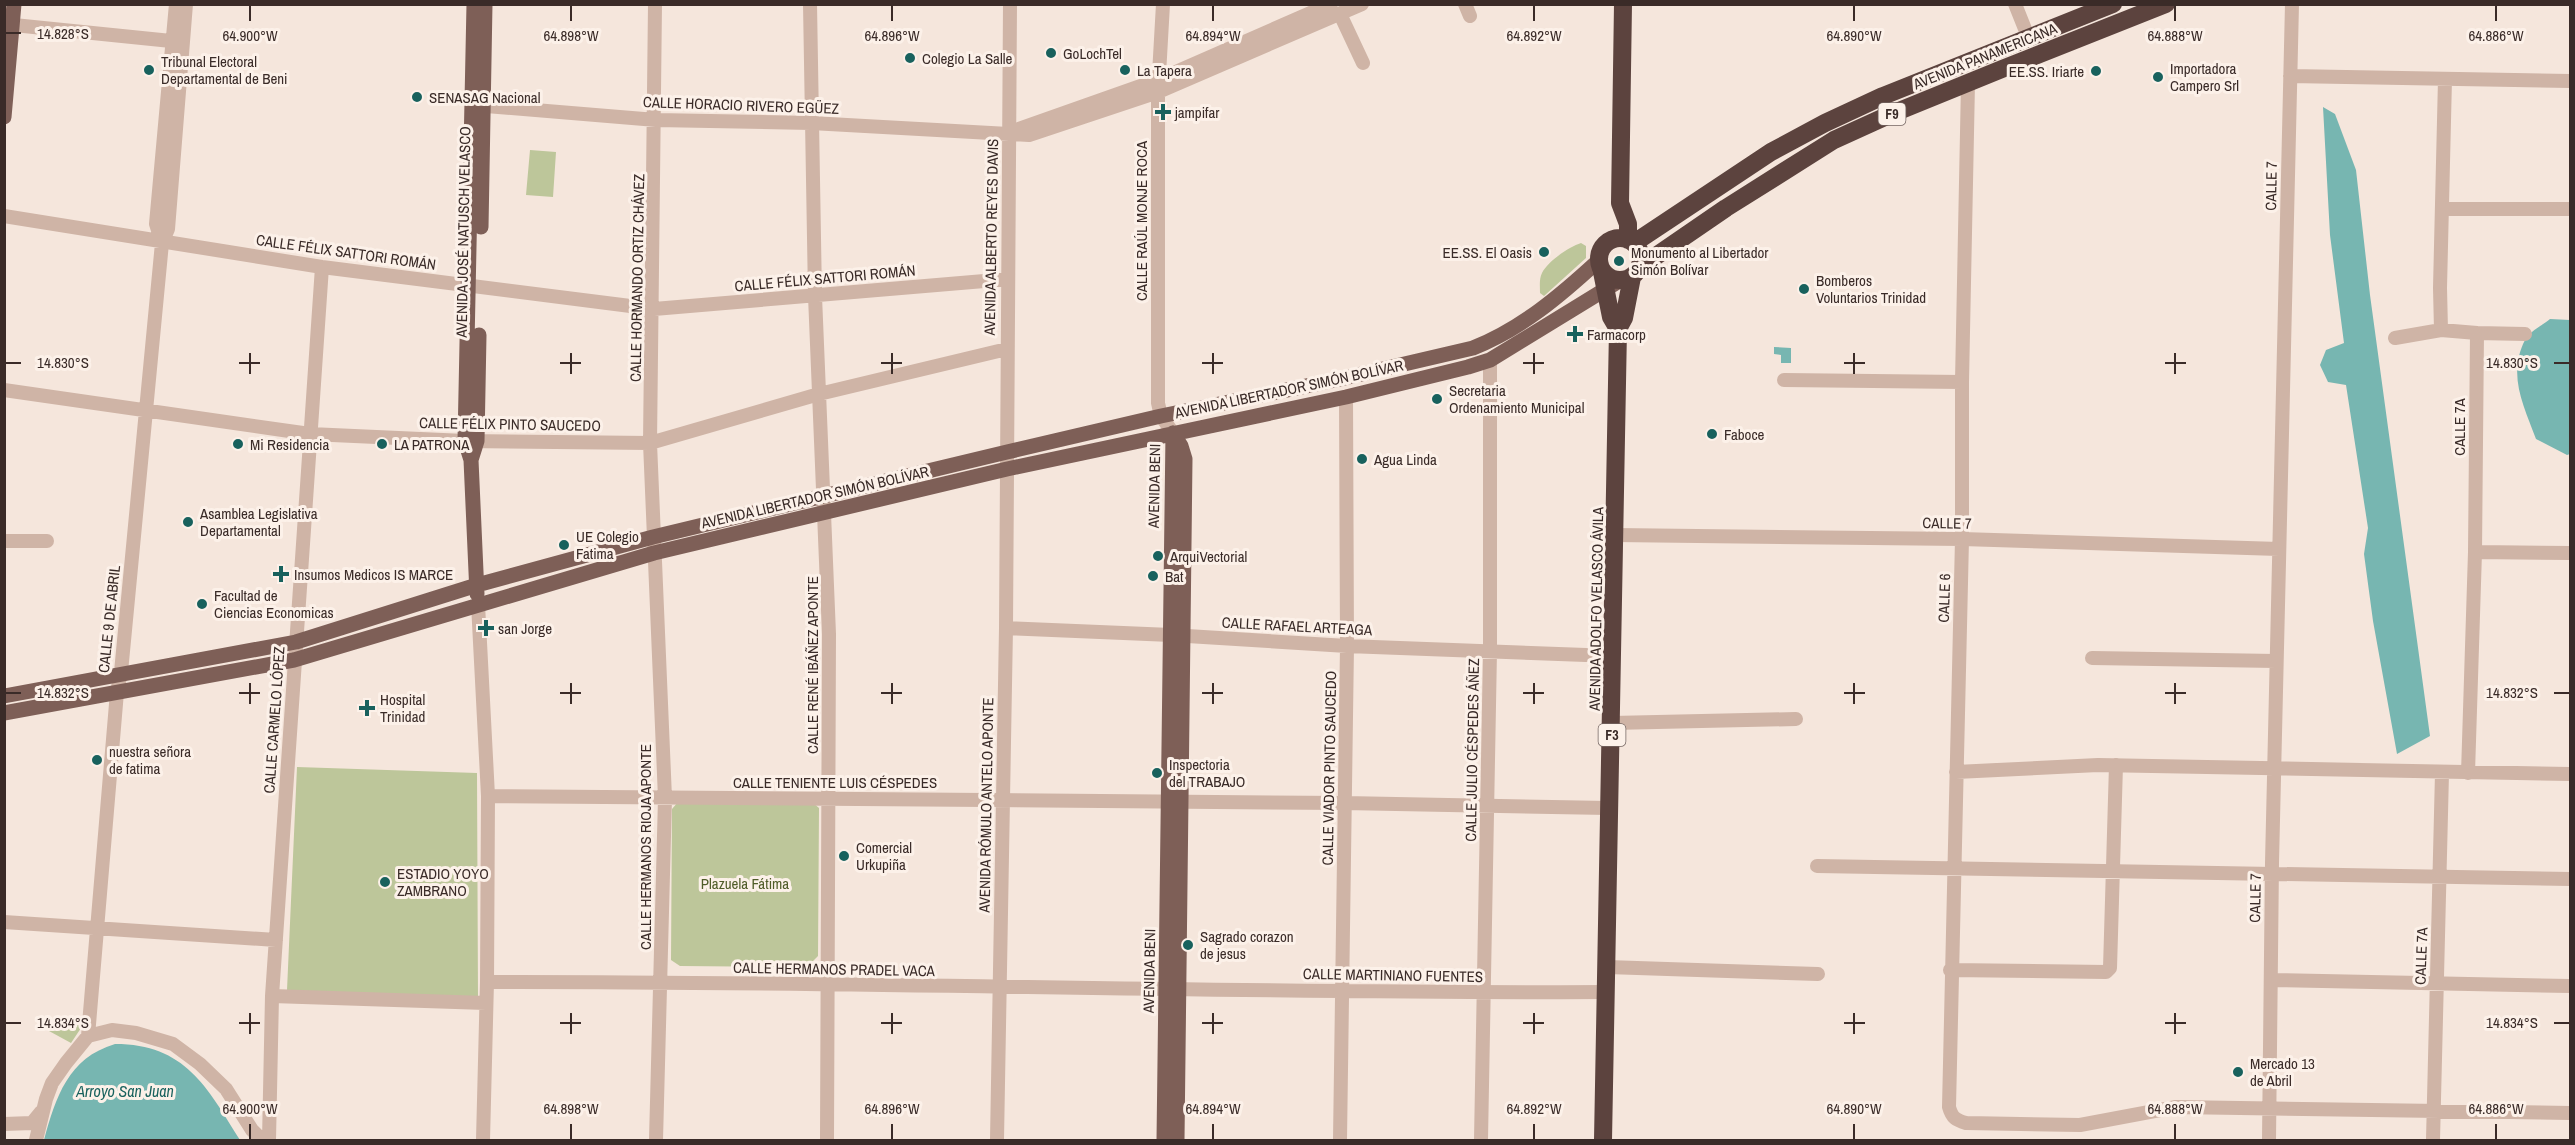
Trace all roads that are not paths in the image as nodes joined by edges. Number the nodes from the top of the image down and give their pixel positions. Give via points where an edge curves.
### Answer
1 (14, 4) edge
2 (176, 4) edge
3 (186, 4) edge
4 (474, 4) edge
5 (485, 4) edge
6 (655, 4) edge
7 (810, 4) edge
8 (1010, 4) edge
9 (1163, 4) edge
10 (1362, 4) edge
11 (1623, 4) edge
12 (2015, 4) edge
13 (2166, 4) edge
14 (2292, 4) edge
15 (2113, 5) edge
16 (1335, 9) edge
17 (8, 24) edge
18 (2029, 39) junction
19 (178, 42) junction
20 (1363, 63) dead end
21 (2290, 76) junction
22 (2445, 79) junction
23 (2571, 81) edge
24 (1968, 83) junction
25 (1159, 85) junction
26 (477, 105) junction
27 (4, 117) edge
28 (656, 120) junction
29 (811, 123) junction
30 (1009, 134) junction
31 (1620, 203) junction
32 (2443, 208) junction
33 (2571, 209) edge
34 (4, 216) edge
35 (1666, 220) junction
36 (1624, 241) junction
37 (162, 243) junction
38 (322, 267) junction
39 (1616, 275) junction
40 (1008, 279) junction
41 (475, 285) junction
42 (815, 296) junction
43 (654, 309) junction
44 (1618, 329) junction
45 (2441, 330) junction
46 (2476, 333) junction
47 (2525, 334) dead end
48 (2394, 338) dead end
49 (1007, 349) junction
50 (1490, 360) junction
51 (1784, 380) dead end
52 (1962, 382) junction
53 (4, 390) edge
54 (819, 394) junction
55 (1346, 397) junction
56 (145, 411) junction
57 (1161, 416) junction
58 (1173, 433) junction
59 (310, 434) junction
60 (471, 441) junction
61 (650, 443) junction
62 (1007, 452) junction
63 (1007, 470) junction
64 (824, 505) junction
65 (1615, 535) junction
66 (1962, 539) junction
67 (4, 541) edge
68 (47, 541) dead end
69 (654, 545) junction
70 (2279, 549) junction
71 (2475, 552) junction
72 (2571, 553) edge
73 (477, 585) junction
74 (478, 604) junction
75 (1006, 628) junction
76 (1177, 636) junction
77 (296, 642) junction
78 (1347, 646) junction
79 (1490, 651) junction
80 (1586, 655) dead end
81 (2092, 658) dead end
82 (294, 660) junction
83 (2276, 661) junction
84 (121, 672) junction
85 (117, 692) junction
86 (4, 696) edge
87 (4, 713) edge
88 (1796, 719) dead end
89 (1612, 723) junction
90 (2116, 765) junction
91 (2274, 767) junction
92 (1956, 772) junction
93 (2442, 773) junction
94 (2468, 773) junction
95 (2571, 774) edge
96 (488, 796) junction
97 (665, 798) junction
98 (828, 799) junction
99 (1002, 800) junction
100 (1175, 803) junction
101 (1344, 803) junction
102 (1488, 806) junction
103 (1608, 808) junction
104 (1817, 866) dead end
105 (1953, 867) junction
106 (2112, 871) junction
107 (2272, 875) junction
108 (2440, 877) junction
109 (2571, 879) edge
110 (4, 922) edge
111 (98, 930) junction
112 (276, 940) junction
113 (1607, 967) junction
114 (1950, 970) junction
115 (1818, 974) dead end
116 (2271, 980) junction
117 (488, 982) junction
118 (661, 982) junction
119 (2437, 983) junction
120 (829, 986) junction
121 (2571, 986) edge
122 (999, 988) junction
123 (1173, 989) junction
124 (1342, 991) junction
125 (1606, 992) junction
126 (1484, 993) junction
127 (272, 996) junction
128 (486, 1003) junction
129 (88, 1036) junction
130 (2270, 1108) junction
131 (2433, 1111) junction
132 (41, 1112) junction
133 (2571, 1113) edge
134 (11, 1124) edge
135 (36, 1140) edge
136 (262, 1140) edge
137 (269, 1140) edge
138 (483, 1140) edge
139 (656, 1140) edge
140 (827, 1140) edge
141 (997, 1140) edge
142 (1164, 1140) edge
143 (1177, 1140) edge
144 (1340, 1140) edge
145 (1481, 1140) edge
146 (1603, 1140) edge
147 (2269, 1140) edge
148 (2433, 1140) edge

1 - 17 main road
2 - 19 street, CALLE 9 DE ABRIL
3 - 19 street, CALLE 9 DE ABRIL
4 - 26 main road, AVENIDA JOSÉ NATUSCH VELASCO
5 - 26 main road, AVENIDA JOSÉ NATUSCH VELASCO
6 - 28 street, CALLE HORMANDO ORTIZ CHÁVEZ
7 - 29 street, CALLE RENÉ IBÁÑEZ APONTE
8 - 30 street, AVENIDA ALBERTO REYES DAVIS
9 - 25 street, CALLE RAÚL MONJE ROCA
10 - 16 street, CALLE HORACIO RIVERO EGÜEZ
11 - 31 highway
12 - 18 street
13 - 24 highway, AVENIDA PANAMERICANA / F9
14 - 21 street, CALLE 7
15 - 18 highway, AVENIDA PANAMERICANA / F9
16 - 20 street
16 - 25 street, CALLE HORACIO RIVERO EGÜEZ
17 - 19 street
17 - 27 main road
18 - 35 highway, AVENIDA PANAMERICANA / F9 via 1825,123 1771,152
19 - 37 street, CALLE 9 DE ABRIL via 156,224
21 - 22 street
21 - 70 street, CALLE 7
22 - 23 street
22 - 32 street
24 - 39 highway, AVENIDA PANAMERICANA / F9 via 1834,140
24 - 52 street, CALLE 6
25 - 30 street, CALLE HORACIO RIVERO EGÜEZ
25 - 57 street, CALLE RAÚL MONJE ROCA
26 - 28 street, CALLE HORACIO RIVERO EGÜEZ
26 - 41 main road, AVENIDA JOSÉ NATUSCH VELASCO
28 - 29 street, CALLE HORACIO RIVERO EGÜEZ
28 - 43 street, CALLE HORMANDO ORTIZ CHÁVEZ
29 - 30 street, CALLE HORACIO RIVERO EGÜEZ
29 - 42 street, CALLE RENÉ IBÁÑEZ APONTE
30 - 40 street, AVENIDA ALBERTO REYES DAVIS
31 - 35 highway via 1636,218
31 - 36 highway via 1628,224
32 - 33 street
32 - 45 street
34 - 37 street, CALLE FÉLIX SATTORI ROMÁN
35 - 36 highway, AVENIDA PANAMERICANA / F9
36 - 39 highway via 1641,254
36 - 39 highway, F9 via 1602,247
37 - 38 street, CALLE FÉLIX SATTORI ROMÁN
37 - 56 street, CALLE 9 DE ABRIL
38 - 41 street, CALLE FÉLIX SATTORI ROMÁN
38 - 59 street, CALLE CARMELO LÓPEZ
39 - 44 highway, AVENIDA ADOLFO VELASCO ÁVILA / F3 via 1611,316
39 - 44 highway, AVENIDA ADOLFO VELASCO ÁVILA / F3 via 1624,318
39 - 50 main road, AVENIDA LIBERTADOR SIMÓN BOLÍVAR
39 - 57 main road, AVENIDA LIBERTADOR SIMÓN BOLÍVAR via 1583,276 1534,315 1473,348
40 - 42 street, CALLE FÉLIX SATTORI ROMÁN
40 - 49 street, AVENIDA ALBERTO REYES DAVIS
41 - 43 street, CALLE FÉLIX SATTORI ROMÁN
41 - 60 main road, AVENIDA JOSÉ NATUSCH VELASCO
42 - 43 street, CALLE FÉLIX SATTORI ROMÁN
42 - 54 street, CALLE RENÉ IBÁÑEZ APONTE
43 - 61 street, CALLE HORMANDO ORTIZ CHÁVEZ
44 - 65 highway, AVENIDA ADOLFO VELASCO ÁVILA / F3
45 - 46 street
45 - 48 street
46 - 47 street
46 - 71 street, CALLE 7A
49 - 54 street, CALLE FÉLIX PINTO SAUCEDO
49 - 62 street, AVENIDA ALBERTO REYES DAVIS
50 - 55 main road, AVENIDA LIBERTADOR SIMÓN BOLÍVAR
50 - 79 street, CALLE JULIO CÉSPEDES ÁÑEZ
51 - 52 street
52 - 66 street, CALLE 6
53 - 56 street, CALLE FÉLIX PINTO SAUCEDO
54 - 61 street, CALLE FÉLIX PINTO SAUCEDO
54 - 64 street, CALLE RENÉ IBÁÑEZ APONTE
55 - 58 main road, AVENIDA LIBERTADOR SIMÓN BOLÍVAR
55 - 78 street, CALLE VIADOR PINTO SAUCEDO
56 - 59 street, CALLE FÉLIX PINTO SAUCEDO
56 - 84 street, CALLE 9 DE ABRIL
57 - 58 street, CALLE RAÚL MONJE ROCA
57 - 62 main road, AVENIDA LIBERTADOR SIMÓN BOLÍVAR
58 - 63 main road, AVENIDA LIBERTADOR SIMÓN BOLÍVAR
58 - 76 main road, AVENIDA BENI via 1185,459
59 - 60 street, CALLE FÉLIX PINTO SAUCEDO
59 - 77 street, CALLE CARMELO LÓPEZ
60 - 61 street, CALLE FÉLIX PINTO SAUCEDO
60 - 73 main road, AVENIDA JOSÉ NATUSCH VELASCO
61 - 69 street, CALLE HORMANDO ORTIZ CHÁVEZ
62 - 63 street, AVENIDA ALBERTO REYES DAVIS
62 - 64 main road, AVENIDA LIBERTADOR SIMÓN BOLÍVAR
63 - 64 main road, AVENIDA LIBERTADOR SIMÓN BOLÍVAR
63 - 75 street, AVENIDA RÓMULO ANTELO APONTE
64 - 69 main road, AVENIDA LIBERTADOR SIMÓN BOLÍVAR
64 - 98 street, CALLE RENÉ IBÁÑEZ APONTE via 829,634
65 - 66 street, CALLE 7
65 - 89 highway, AVENIDA ADOLFO VELASCO ÁVILA / F3
66 - 70 street, CALLE 7
66 - 92 street, CALLE 6
67 - 68 street
69 - 73 main road, AVENIDA LIBERTADOR SIMÓN BOLÍVAR
69 - 74 main road, AVENIDA LIBERTADOR SIMÓN BOLÍVAR
69 - 97 street, CALLE HERMANOS RIOJA APONTE
70 - 83 street, CALLE 7
71 - 72 street
71 - 94 street, CALLE 7A
73 - 74 main road, AVENIDA JOSÉ NATUSCH VELASCO
73 - 77 main road, AVENIDA LIBERTADOR SIMÓN BOLÍVAR
74 - 82 main road, AVENIDA LIBERTADOR SIMÓN BOLÍVAR
74 - 96 street
75 - 76 street, CALLE RAFAEL ARTEAGA
75 - 99 street, AVENIDA RÓMULO ANTELO APONTE
76 - 78 street, CALLE RAFAEL ARTEAGA
76 - 100 main road, AVENIDA BENI
77 - 82 street, CALLE CARMELO LÓPEZ
77 - 84 main road, AVENIDA LIBERTADOR SIMÓN BOLÍVAR
78 - 79 street, CALLE RAFAEL ARTEAGA
78 - 101 street, CALLE VIADOR PINTO SAUCEDO
79 - 80 street, CALLE RAFAEL ARTEAGA
79 - 102 street, CALLE JULIO CÉSPEDES ÁÑEZ
81 - 83 street
82 - 85 main road, AVENIDA LIBERTADOR SIMÓN BOLÍVAR
82 - 112 street, CALLE CARMELO LÓPEZ
83 - 91 street, CALLE 7
84 - 85 street, CALLE 9 DE ABRIL
84 - 86 main road, AVENIDA LIBERTADOR SIMÓN BOLÍVAR
85 - 87 main road, AVENIDA LIBERTADOR SIMÓN BOLÍVAR
85 - 111 street, CALLE 9 DE ABRIL
88 - 89 street
89 - 103 highway, AVENIDA ADOLFO VELASCO ÁVILA / F3
90 - 91 street
90 - 92 street
90 - 106 street
91 - 93 street
91 - 107 street, CALLE 7
92 - 105 street, CALLE 6
93 - 94 street
93 - 108 street, CALLE 7A
94 - 95 street
96 - 97 street, CALLE TENIENTE LUIS CÉSPEDES
96 - 117 street
97 - 98 street, CALLE TENIENTE LUIS CÉSPEDES
97 - 118 street, CALLE HERMANOS RIOJA APONTE
98 - 99 street, CALLE TENIENTE LUIS CÉSPEDES
98 - 120 street, CALLE RENÉ IBÁÑEZ APONTE
99 - 100 street, CALLE TENIENTE LUIS CÉSPEDES
99 - 122 street, AVENIDA RÓMULO ANTELO APONTE
100 - 101 street, CALLE TENIENTE LUIS CÉSPEDES
100 - 123 main road, AVENIDA BENI
101 - 102 street, CALLE TENIENTE LUIS CÉSPEDES
101 - 124 street, CALLE VIADOR PINTO SAUCEDO
102 - 103 street, CALLE TENIENTE LUIS CÉSPEDES
102 - 126 street, CALLE JULIO CÉSPEDES ÁÑEZ
103 - 113 highway, AVENIDA ADOLFO VELASCO ÁVILA / F3
104 - 105 street
105 - 106 street
105 - 114 street, CALLE 6
106 - 107 street
106 - 114 street via 2110,968 2106,972
107 - 108 street
107 - 116 street, CALLE 7
108 - 109 street
108 - 119 street, CALLE 7A
110 - 111 street
111 - 112 street
111 - 129 street, CALLE 9 DE ABRIL
112 - 127 street, CALLE CARMELO LÓPEZ
113 - 115 street
113 - 125 highway, AVENIDA ADOLFO VELASCO ÁVILA / F3
114 - 130 street, CALLE 6 via 1949,1107 1955,1120 1966,1124 2080,1125 2176,1107
116 - 119 street
116 - 130 street, CALLE 7
117 - 118 street, CALLE HERMANOS PRADEL VACA
117 - 128 street
118 - 120 street, CALLE HERMANOS PRADEL VACA
118 - 139 street, CALLE HERMANOS RIOJA APONTE
119 - 121 street
119 - 131 street, CALLE 7A
120 - 122 street, CALLE HERMANOS PRADEL VACA
120 - 140 street, CALLE RENÉ IBÁÑEZ APONTE
122 - 123 street, CALLE HERMANOS PRADEL VACA
122 - 141 street, AVENIDA RÓMULO ANTELO APONTE
123 - 124 street, CALLE MARTINIANO FUENTES
123 - 142 main road, AVENIDA BENI
123 - 143 main road, AVENIDA BENI
124 - 126 street, CALLE MARTINIANO FUENTES
124 - 144 street, CALLE VIADOR PINTO SAUCEDO
125 - 126 street, CALLE MARTINIANO FUENTES
125 - 146 highway, AVENIDA ADOLFO VELASCO ÁVILA / F3
126 - 145 street, CALLE JULIO CÉSPEDES ÁÑEZ
127 - 128 street
127 - 137 street, CALLE CARMELO LÓPEZ
128 - 138 street
129 - 132 street via 52,1083
129 - 136 street via 124,1031 173,1044 226,1089
130 - 131 street
130 - 147 street, CALLE 7
131 - 133 street
131 - 148 street, CALLE 7A
132 - 134 street via 32,1123
132 - 135 street

